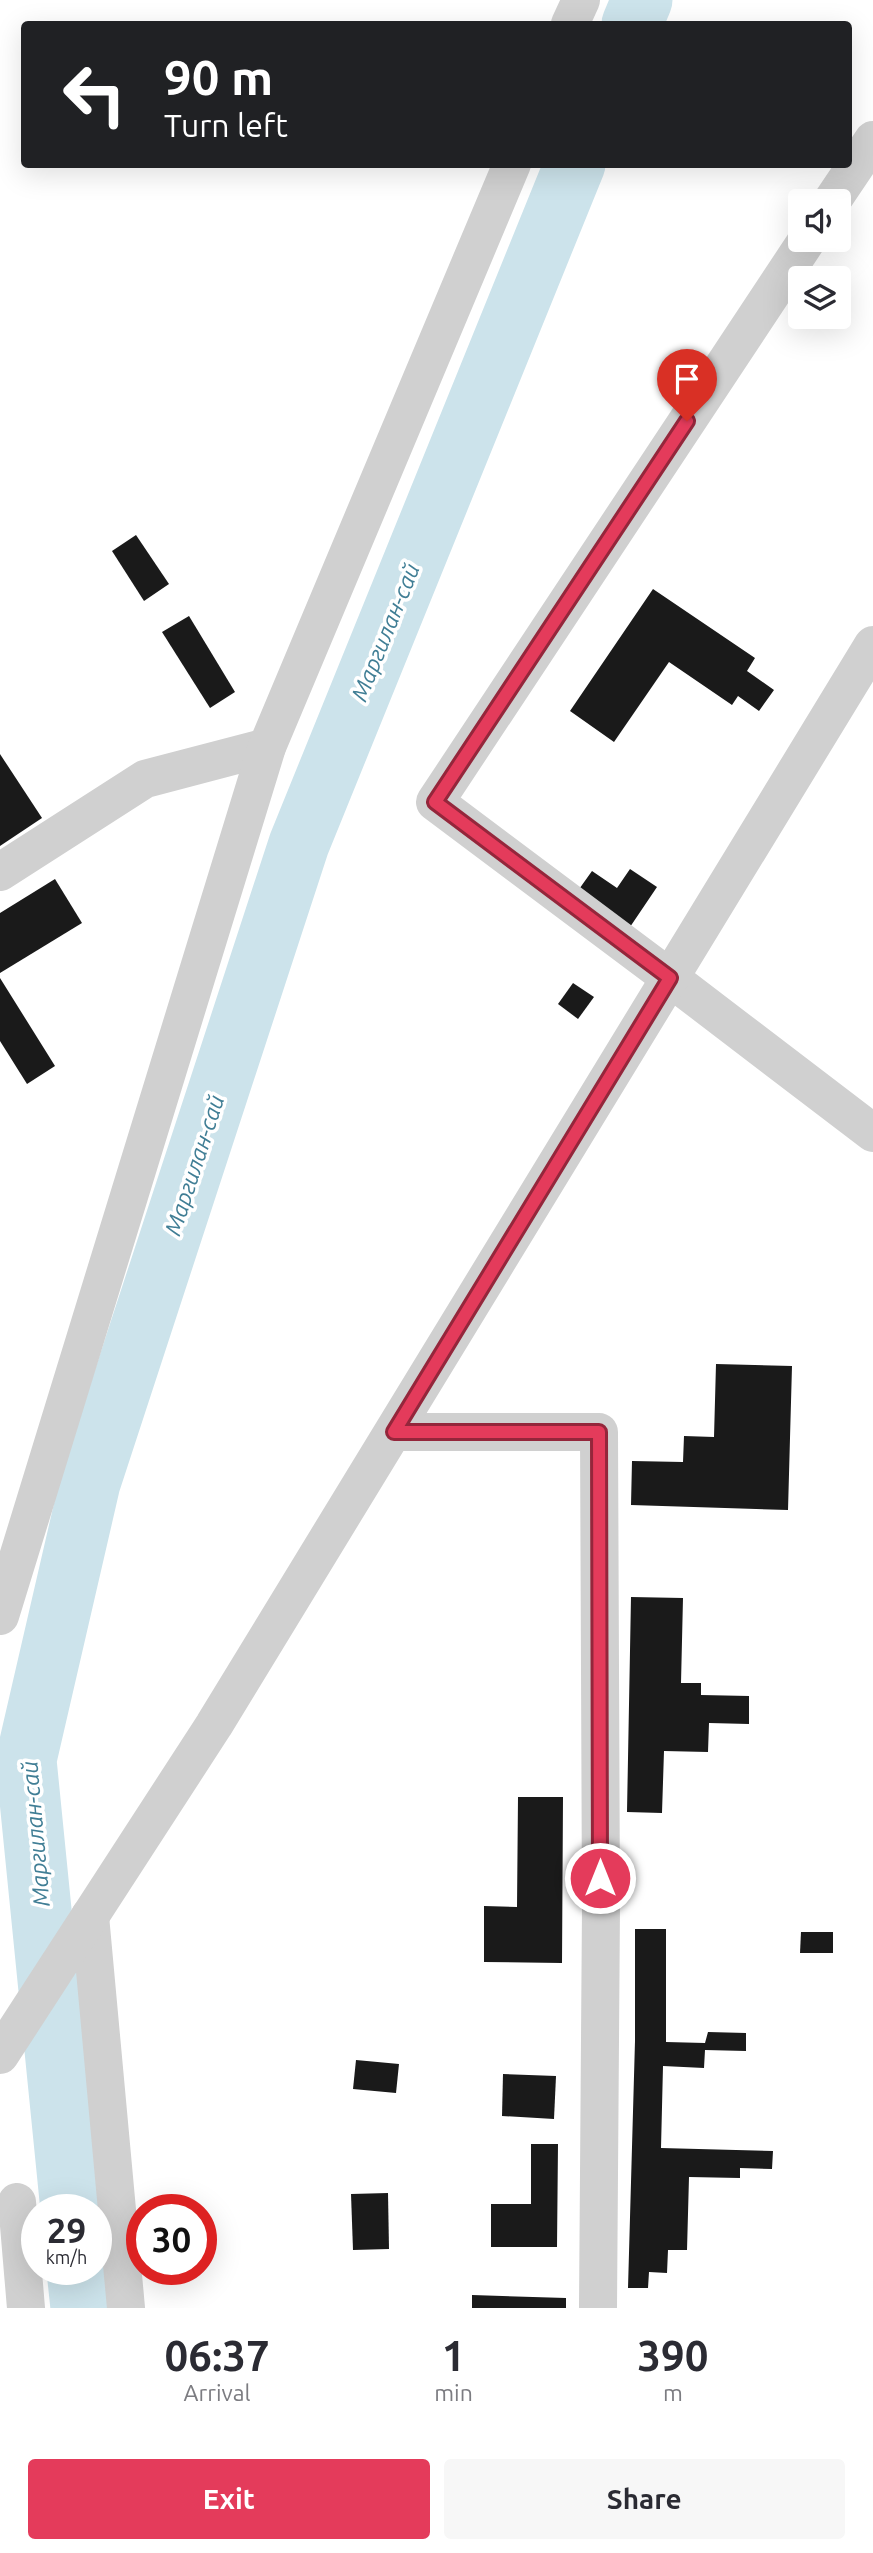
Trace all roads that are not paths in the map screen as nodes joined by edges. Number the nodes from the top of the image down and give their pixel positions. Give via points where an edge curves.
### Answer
1 (580, 0) edge
2 (571, 21) edge
3 (873, 140) edge
4 (510, 168) edge
5 (840, 189) edge
6 (799, 252) edge
7 (873, 645) edge
8 (267, 747) junction
9 (0, 872) edge
10 (670, 978) junction
11 (873, 1133) edge
12 (394, 1432) junction
13 (0, 1616) edge
14 (90, 1916) junction
15 (0, 2055) edge
16 (17, 2202) dead end
17 (26, 2308) edge
18 (126, 2308) edge
19 (598, 2308) edge

1 - 2 street
3 - 5 street
4 - 8 street
6 - 10 street via 435,802
7 - 10 street
8 - 9 street via 145,779
8 - 13 street
10 - 11 street
10 - 12 street
12 - 14 street
12 - 19 street via 599,1432
14 - 15 street
14 - 18 street
16 - 17 street

